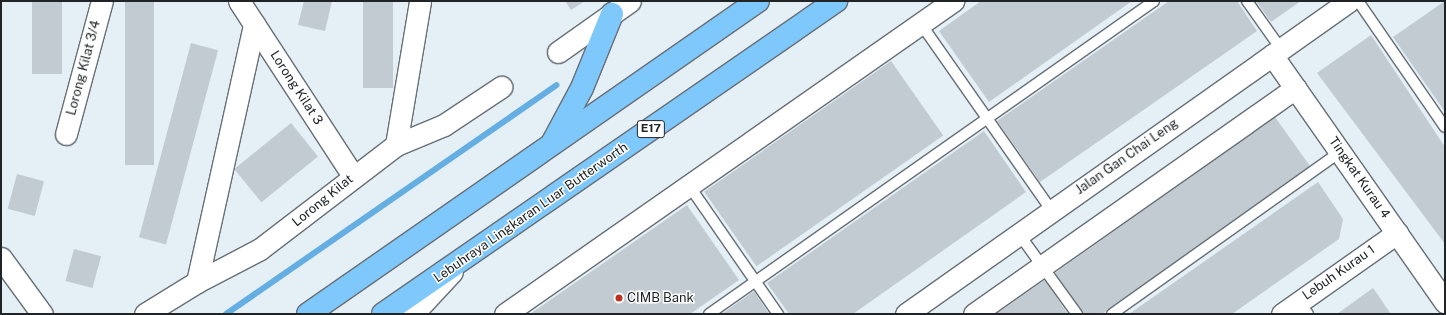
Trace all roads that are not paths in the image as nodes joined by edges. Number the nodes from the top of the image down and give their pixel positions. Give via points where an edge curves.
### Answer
1 (102, 1) edge
2 (239, 1) edge
3 (420, 1) edge
4 (630, 1) edge
5 (758, 1) edge
6 (836, 1) edge
7 (953, 1) edge
8 (1154, 1) edge
9 (1247, 1) edge
10 (1349, 1) edge
11 (1358, 1) edge
12 (612, 14) junction
13 (254, 24) junction
14 (921, 24) junction
15 (558, 52) dead end
16 (1277, 52) junction
17 (501, 87) dead end
18 (1295, 88) junction
19 (987, 118) junction
20 (1445, 127) edge
21 (66, 134) dead end
22 (396, 145) junction
23 (552, 145) junction
24 (1340, 152) junction
25 (354, 176) junction
26 (690, 187) junction
27 (1052, 210) junction
28 (1397, 233) junction
29 (1019, 234) junction
30 (467, 257) junction
31 (1, 258) edge
32 (1042, 266) junction
33 (197, 282) junction
34 (756, 282) junction
35 (1443, 294) edge
36 (1303, 308) edge
37 (42, 314) edge
38 (145, 314) edge
39 (308, 314) edge
40 (383, 314) edge
41 (413, 314) edge
42 (505, 314) edge
43 (709, 314) edge
44 (778, 314) edge
45 (906, 314) edge
46 (974, 314) edge
47 (1077, 314) edge
48 (1112, 314) edge
49 (1282, 314) edge

1 - 21 street, Lorong Kilat 3/4
2 - 13 street, Lorong Kilat 3
3 - 22 street
4 - 12 street
5 - 23 highway
6 - 30 highway, Lebuhraya Lingkaran Luar Butterworth / E17
7 - 14 street
8 - 19 lane
9 - 16 lane
10 - 16 street, Jalan Gan Chai Leng
11 - 20 lane
12 - 15 street
12 - 23 highway via 582,88
13 - 25 street, Lorong Kilat 3
13 - 33 street
14 - 19 lane
14 - 26 street
16 - 18 street, Tingkat Kurau 4
16 - 27 street, Jalan Gan Chai Leng
17 - 22 street, Lorong Kilat via 444,125
18 - 24 street, Tingkat Kurau 4
18 - 32 street
19 - 27 lane
19 - 34 lane
22 - 25 street, Lorong Kilat
23 - 39 highway
24 - 28 street, Tingkat Kurau 4
24 - 48 lane
25 - 33 street, Lorong Kilat via 322,204 260,249
26 - 34 lane
26 - 42 street
27 - 29 street, Jalan Gan Chai Leng
28 - 35 street, Tingkat Kurau 4
28 - 36 street, Lebuh Kurau 1
29 - 32 lane
29 - 45 street, Jalan Gan Chai Leng
30 - 40 highway, Lebuhraya Lingkaran Luar Butterworth / E17
30 - 41 street
31 - 37 street
32 - 46 street
32 - 47 lane
33 - 38 street, Lorong Kilat
34 - 43 lane
34 - 44 lane
36 - 49 street, Lebuh Kurau 1

